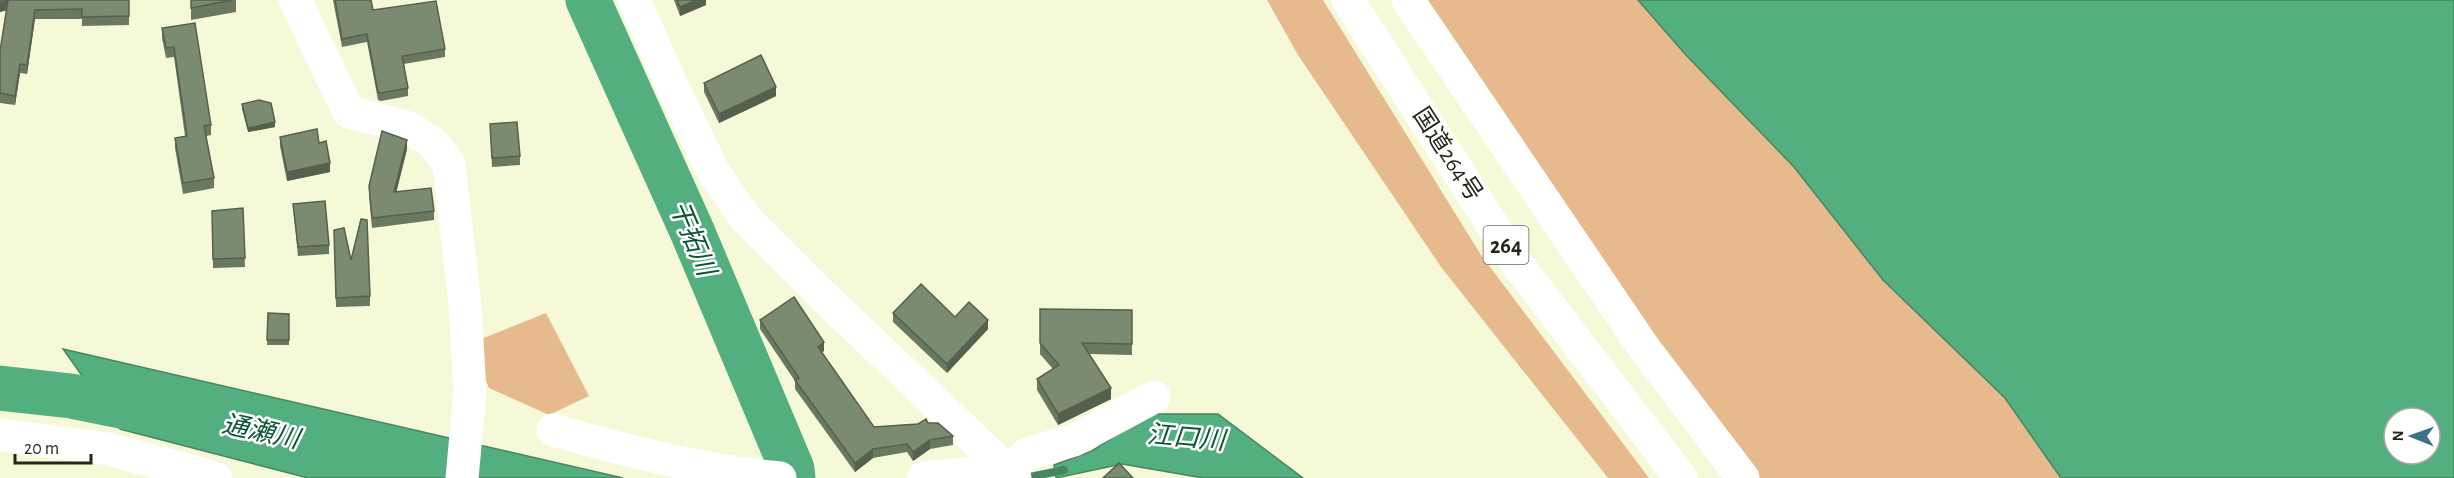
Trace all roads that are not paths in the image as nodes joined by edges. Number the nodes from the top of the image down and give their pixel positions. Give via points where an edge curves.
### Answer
1 (295, 0) edge
2 (634, 0) edge
3 (1348, 0) edge
4 (1408, 0) edge
5 (1154, 397) dead end
6 (553, 430) dead end
7 (0, 435) edge
8 (1011, 474) edge
9 (216, 478) edge
10 (462, 478) edge
11 (780, 478) edge
12 (924, 478) edge
13 (1682, 478) edge
14 (1743, 478) edge

1 - 10 main road via 349,112 409,128 433,143 449,164 465,305 470,392
2 - 8 main road via 713,171 745,218
3 - 13 main road, 国道264号 / 264 via 1518,265
4 - 14 main road via 1644,348
5 - 8 main road via 1074,440 1027,454
6 - 11 main road via 628,451
7 - 9 main road via 108,449
8 - 12 main road

